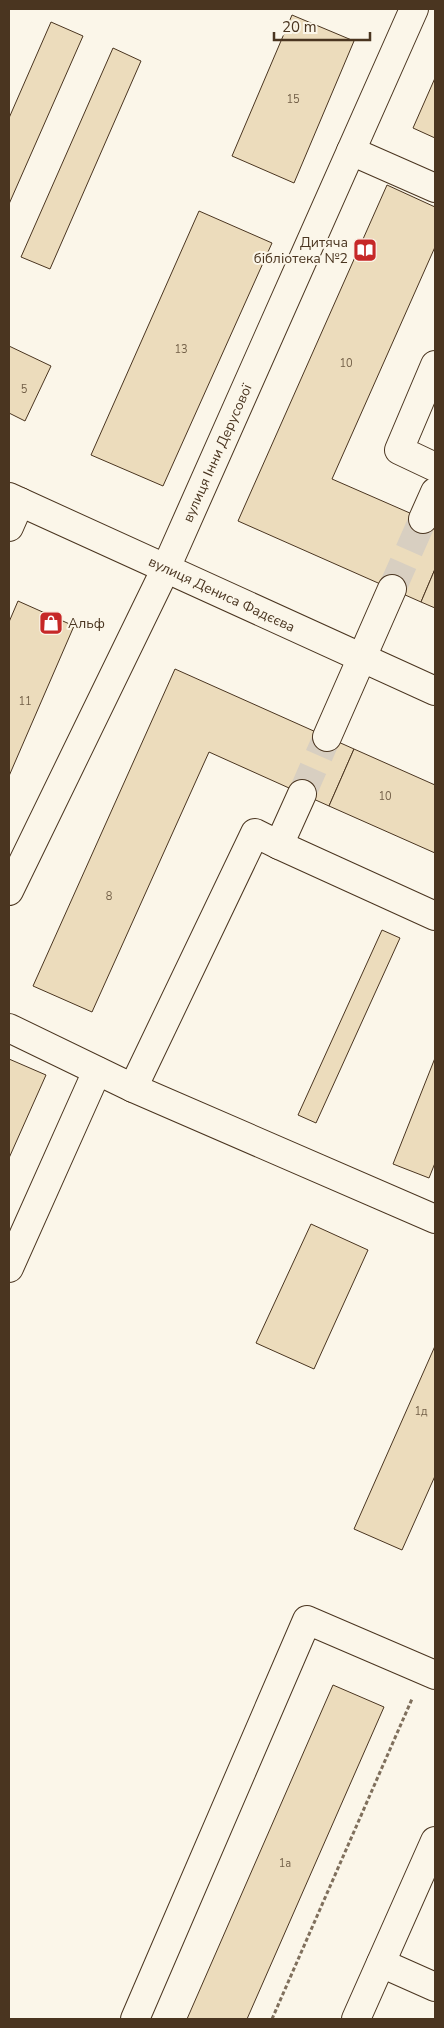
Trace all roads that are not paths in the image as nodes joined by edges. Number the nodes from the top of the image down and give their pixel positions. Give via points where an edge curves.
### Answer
1 (414, 9) edge
2 (351, 151) junction
3 (435, 188) edge
4 (435, 364) edge
5 (435, 467) edge
6 (435, 492) edge
7 (14, 500) edge
8 (423, 519) tunnel mouth
9 (9, 527) edge
10 (166, 568) junction
11 (392, 589) tunnel mouth
12 (362, 658) junction
13 (435, 691) edge
14 (327, 737) tunnel mouth
15 (302, 794) tunnel mouth
16 (279, 845) junction
17 (9, 891) edge
18 (435, 916) edge
19 (9, 1028) edge
20 (98, 1071) junction
21 (133, 1088) junction
22 (435, 1219) edge
23 (9, 1268) edge
24 (430, 1672) edge
25 (435, 1841) edge
26 (381, 1964) junction
27 (435, 1987) edge
28 (135, 2019) edge
29 (356, 2019) edge

1 - 2 street, вулиця Інни Дерусової
2 - 3 street
2 - 10 street, вулиця Інни Дерусової
4 - 5 street via 399,450
6 - 8 street
7 - 9 street
7 - 10 street, вулиця Дениса Фадєєва
10 - 12 street, вулиця Дениса Фадєєва
10 - 17 street, вулиця Інни Дерусової
11 - 12 street
12 - 13 street, вулиця Дениса Фадєєва
12 - 14 street
15 - 16 street
16 - 18 street
16 - 21 street via 255,834
19 - 20 street
20 - 21 street
20 - 23 street
21 - 22 street
24 - 28 street via 307,1620
25 - 26 street
26 - 27 street
26 - 29 street

